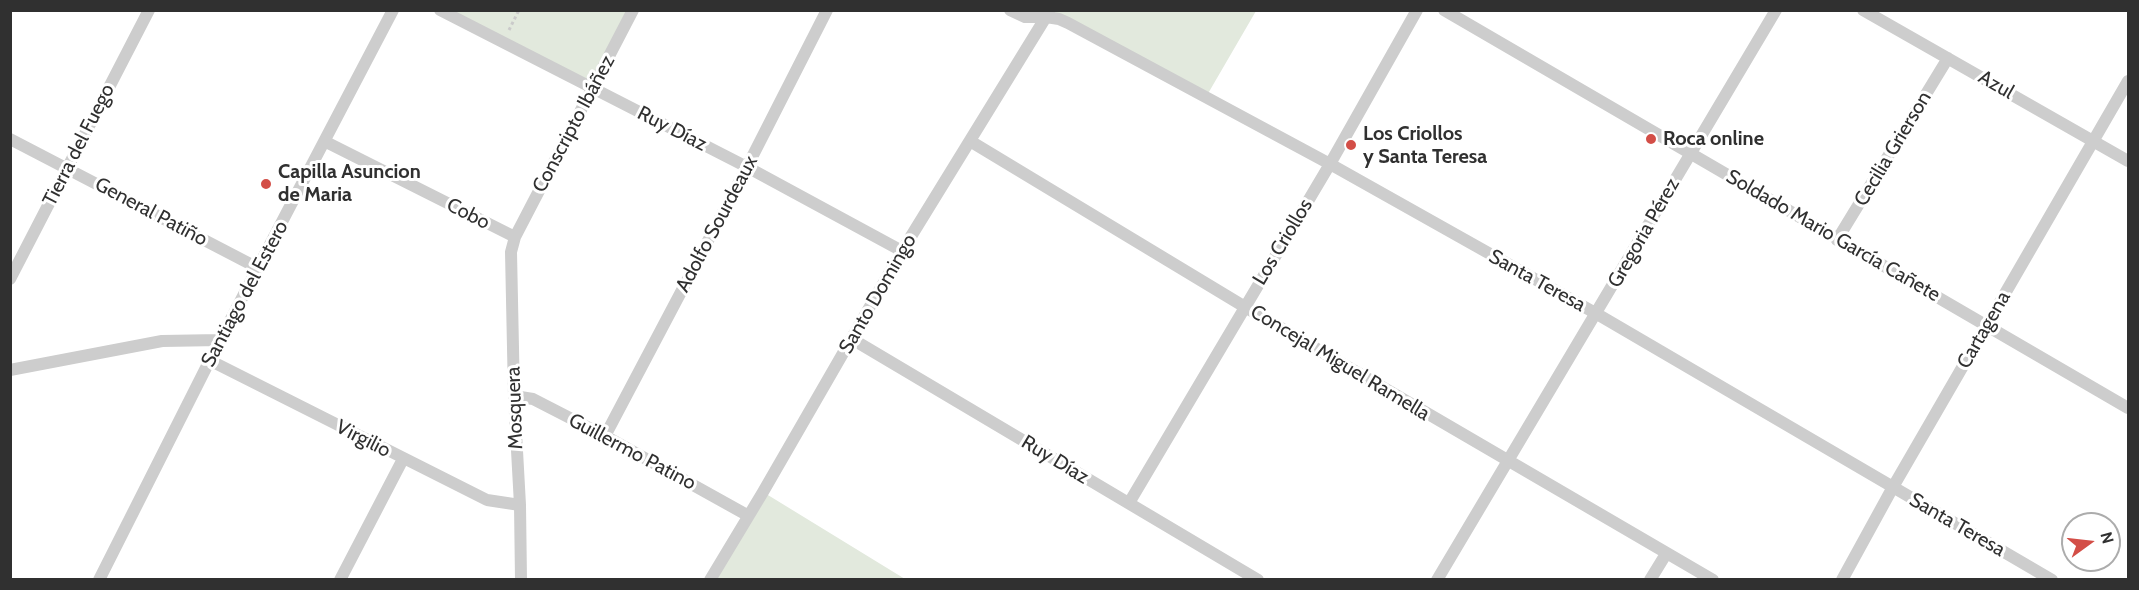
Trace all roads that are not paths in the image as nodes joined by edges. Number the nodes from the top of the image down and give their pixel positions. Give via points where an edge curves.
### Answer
1 (149, 10) edge
2 (393, 10) edge
3 (440, 10) edge
4 (633, 10) edge
5 (827, 10) edge
6 (1010, 10) edge
7 (1417, 10) edge
8 (1444, 10) edge
9 (1776, 10) edge
10 (1863, 10) edge
11 (1048, 14) edge
12 (1948, 58) junction
13 (2128, 81) edge
14 (593, 89) junction
15 (10, 139) edge
16 (970, 141) junction
17 (2094, 141) junction
18 (326, 142) junction
19 (1691, 152) junction
20 (2128, 161) edge
21 (1330, 164) junction
22 (747, 167) junction
23 (66, 168) junction
24 (515, 237) junction
25 (1838, 240) junction
26 (902, 251) junction
27 (258, 268) junction
28 (10, 279) edge
29 (1245, 307) junction
30 (1597, 315) junction
31 (1987, 324) junction
32 (852, 339) junction
33 (220, 340) junction
34 (211, 361) junction
35 (10, 370) edge
36 (514, 396) junction
37 (2128, 408) edge
38 (604, 436) junction
39 (403, 459) junction
40 (1507, 461) junction
41 (1893, 487) junction
42 (1129, 503) junction
43 (520, 505) junction
44 (747, 515) junction
45 (1666, 554) junction
46 (99, 579) edge
47 (340, 579) edge
48 (521, 579) edge
49 (710, 579) edge
50 (1258, 579) edge
51 (1437, 579) edge
52 (1650, 579) edge
53 (1713, 579) edge
54 (1842, 579) edge
55 (2052, 579) edge

1 - 23 street, Tierra del Fuego
2 - 18 street, Santiago del Estero
3 - 14 street, Ruy Díaz
4 - 14 street, Conscripto Ibáñez
5 - 22 street, Adolfo Sourdeaux
6 - 11 street, Santa Teresa via 1025,17
7 - 21 street, Los Criollos
8 - 19 street, Soldado Mario García Cañete
9 - 19 street, Gregoria Pérez
10 - 12 street, Azul
11 - 16 street, Santo Domingo
11 - 21 street, Santa Teresa
12 - 17 street, Azul
12 - 25 street, Cecilia Grierson
13 - 17 street, Cartagena
14 - 22 street, Ruy Díaz
14 - 24 street, Conscripto Ibáñez
15 - 23 street, General Patiño
16 - 26 street, Santo Domingo
16 - 29 street, Concejal Miguel Ramella
17 - 20 street, Azul
17 - 31 street, Cartagena
18 - 24 street, Cobo
18 - 27 street, Santiago del Estero
19 - 25 street, Soldado Mario García Cañete
19 - 30 street, Gregoria Pérez
21 - 29 street, Los Criollos
21 - 30 street, Santa Teresa
22 - 26 street, Ruy Díaz
22 - 38 street, Adolfo Sourdeaux
23 - 27 street, General Patiño
23 - 28 street, Tierra del Fuego
24 - 36 street, Mosquera
25 - 31 street, Soldado Mario García Cañete
26 - 32 street, Santo Domingo
27 - 33 street, Santiago del Estero
29 - 40 street, Concejal Miguel Ramella
29 - 42 street, Los Criollos
30 - 40 street, Gregoria Pérez
30 - 41 street, Santa Teresa
31 - 37 street, Soldado Mario García Cañete
31 - 41 street, Cartagena
32 - 42 street, Ruy Díaz
32 - 44 street, Santo Domingo
33 - 34 street, Santiago del Estero
33 - 35 street via 162,341
34 - 39 street, Virgilio
34 - 46 street, Santiago del Estero
36 - 38 street, Guillermo Patino via 533,399
36 - 43 street, Mosquera
38 - 44 street, Guillermo Patino
39 - 43 street, Virgilio via 486,500
39 - 47 street
40 - 45 street, Concejal Miguel Ramella
40 - 51 street, Gregoria Pérez
41 - 54 street, Cartagena
41 - 55 street, Santa Teresa
42 - 50 street, Ruy Díaz
43 - 48 street, Mosquera
44 - 49 street, Santo Domingo
45 - 52 street
45 - 53 street, Concejal Miguel Ramella

